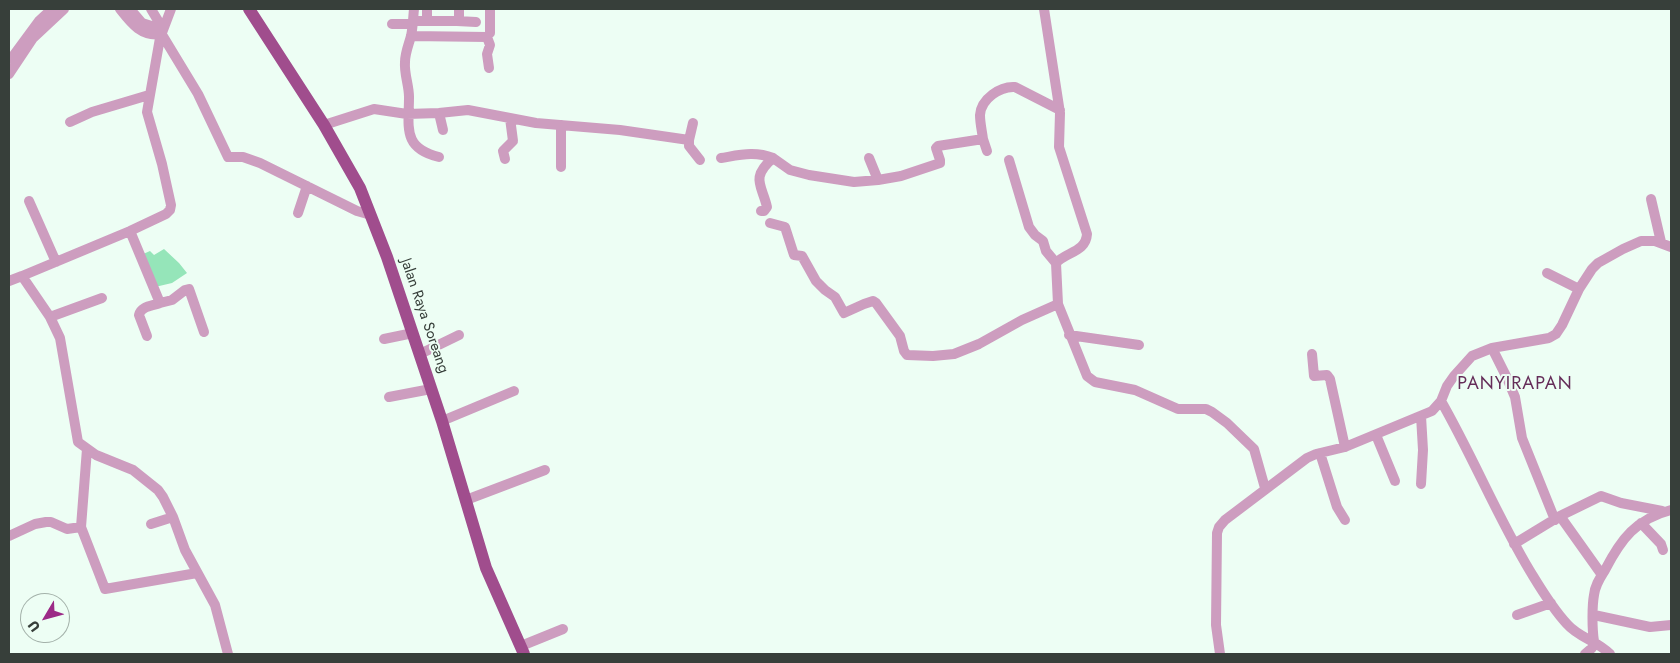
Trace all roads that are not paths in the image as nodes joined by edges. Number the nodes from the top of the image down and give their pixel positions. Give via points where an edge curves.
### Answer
1 (52, 9) edge
2 (63, 9) edge
3 (120, 9) edge
4 (130, 9) edge
5 (151, 9) edge
6 (171, 9) edge
7 (249, 9) edge
8 (414, 9) edge
9 (427, 9) edge
10 (459, 9) edge
11 (490, 9) edge
12 (1044, 9) edge
13 (427, 21) junction
14 (413, 22) junction
15 (457, 22) junction
16 (476, 22) dead end
17 (392, 24) dead end
18 (162, 32) junction
19 (490, 33) dead end
20 (411, 36) junction
21 (9, 62) edge
22 (489, 68) dead end
23 (9, 74) edge
24 (149, 95) junction
25 (1060, 110) junction
26 (439, 113) junction
27 (407, 114) junction
28 (510, 118) junction
29 (70, 122) dead end
30 (693, 122) dead end
31 (324, 125) junction
32 (561, 125) junction
33 (444, 130) dead end
34 (983, 139) junction
35 (689, 140) junction
36 (987, 151) dead end
37 (439, 157) dead end
38 (721, 158) dead end
39 (773, 158) junction
40 (869, 158) dead end
41 (505, 159) dead end
42 (700, 160) dead end
43 (1008, 160) dead end
44 (561, 167) dead end
45 (878, 180) junction
46 (307, 186) junction
47 (1651, 199) dead end
48 (29, 201) dead end
49 (761, 211) dead end
50 (298, 213) dead end
51 (371, 215) junction
52 (770, 223) dead end
53 (130, 231) junction
54 (1661, 242) junction
55 (1671, 247) edge
56 (56, 262) junction
57 (1056, 263) junction
58 (1547, 273) dead end
59 (22, 276) junction
60 (9, 281) edge
61 (1580, 289) junction
62 (102, 298) dead end
63 (160, 303) junction
64 (1058, 304) junction
65 (50, 318) junction
66 (204, 332) dead end
67 (413, 333) junction
68 (459, 335) dead end
69 (1069, 335) junction
70 (147, 336) dead end
71 (384, 339) dead end
72 (1139, 345) dead end
73 (1492, 348) junction
74 (420, 354) junction
75 (1312, 354) dead end
76 (432, 388) junction
77 (514, 391) dead end
78 (389, 397) dead end
79 (1441, 401) junction
80 (1421, 416) junction
81 (442, 420) junction
82 (1376, 434) junction
83 (1345, 447) junction
84 (87, 449) junction
85 (1320, 453) junction
86 (545, 470) dead end
87 (1396, 481) dead end
88 (1421, 484) dead end
89 (1264, 488) junction
90 (466, 500) junction
91 (1668, 511) edge
92 (173, 517) junction
93 (1557, 518) junction
94 (1345, 520) dead end
95 (1641, 523) junction
96 (151, 524) dead end
97 (81, 527) junction
98 (9, 536) edge
99 (1514, 544) junction
100 (1663, 550) dead end
101 (197, 573) junction
102 (1602, 575) junction
103 (1550, 603) junction
104 (1517, 615) dead end
105 (1594, 615) junction
106 (1671, 625) edge
107 (563, 628) dead end
108 (1594, 641) junction
109 (522, 650) edge
110 (228, 654) edge
111 (1220, 654) edge
112 (1585, 654) edge
113 (1610, 654) edge

1 - 21 street
2 - 23 street via 33,38
3 - 18 street via 139,30 156,35
4 - 18 street via 142,22
5 - 18 street
6 - 18 street
7 - 31 main road, Jalan Raya Soreang
8 - 14 street
9 - 13 street
10 - 15 street
11 - 19 street
12 - 25 street
13 - 14 street
13 - 15 street
14 - 17 street
14 - 20 street
15 - 16 street
18 - 24 street
18 - 46 street via 198,94 228,157 242,157
20 - 22 street via 488,38
20 - 27 street via 405,60 409,95
24 - 29 street
24 - 53 street via 147,112 170,208 166,214
25 - 34 street via 1015,87 1004,88 990,96 982,108
25 - 57 street via 1059,147 1087,239 1082,247
26 - 27 street
26 - 28 street via 468,110
26 - 33 street
27 - 31 street via 374,109
27 - 37 street via 408,131 414,143 426,153
28 - 32 street
28 - 41 street via 514,138 503,151
30 - 35 street
31 - 51 main road, Jalan Raya Soreang via 353,174
32 - 35 street
32 - 44 street
34 - 36 street
34 - 45 street via 938,146 940,163
35 - 42 street via 688,146
38 - 39 street via 754,153
39 - 45 street via 790,170 808,175 854,182
39 - 49 street via 760,176 759,186 767,207
40 - 45 street
43 - 57 street via 1029,227 1043,241 1046,251
46 - 50 street
46 - 51 street
47 - 54 street
48 - 56 street
51 - 67 main road, Jalan Raya Soreang
52 - 64 street via 785,227 794,254 802,256 816,281 835,297 844,313 864,304 876,303 900,336 907,355 954,354
53 - 56 street
53 - 63 street
54 - 55 street
54 - 61 street via 1641,241 1610,256 1593,268
56 - 59 street
57 - 64 street
58 - 61 street
59 - 60 street
59 - 65 street
61 - 73 street via 1553,336
62 - 65 street
63 - 66 street via 189,290
63 - 70 street via 140,312
64 - 69 street
65 - 84 street via 63,348 77,438
67 - 71 street
67 - 74 main road, Jalan Raya Soreang
68 - 74 street
69 - 72 street
69 - 89 street via 1092,380 1135,390 1178,409 1206,409 1227,423 1254,449
73 - 79 street via 1464,363 1447,386
73 - 93 street via 1508,378 1522,438
74 - 76 main road, Jalan Raya Soreang
75 - 83 street via 1314,376 1327,375 1330,379
76 - 78 street
76 - 81 main road, Jalan Raya Soreang
77 - 81 street
79 - 80 street via 1434,410
79 - 99 street
80 - 82 street
80 - 88 street
81 - 90 main road, Jalan Raya Soreang
82 - 83 street
82 - 87 street
83 - 85 street
84 - 92 street via 127,467 158,490
84 - 97 street
85 - 89 street via 1299,463
85 - 94 street via 1337,507
86 - 90 street
89 - 111 street via 1218,529 1216,625
90 - 109 main road, Jalan Raya Soreang via 486,568
91 - 93 street via 1621,504 1601,496
91 - 95 street
92 - 96 street
92 - 101 street
93 - 99 street
93 - 102 street
95 - 100 street via 1662,544
95 - 102 street via 1620,544
97 - 98 street via 67,529 46,522
97 - 101 street via 105,589
99 - 103 street
101 - 110 street via 215,605
102 - 105 street via 1594,593
103 - 104 street
103 - 108 street via 1576,633
105 - 106 street via 1650,626
105 - 108 street
107 - 109 street
108 - 112 street
108 - 113 street

